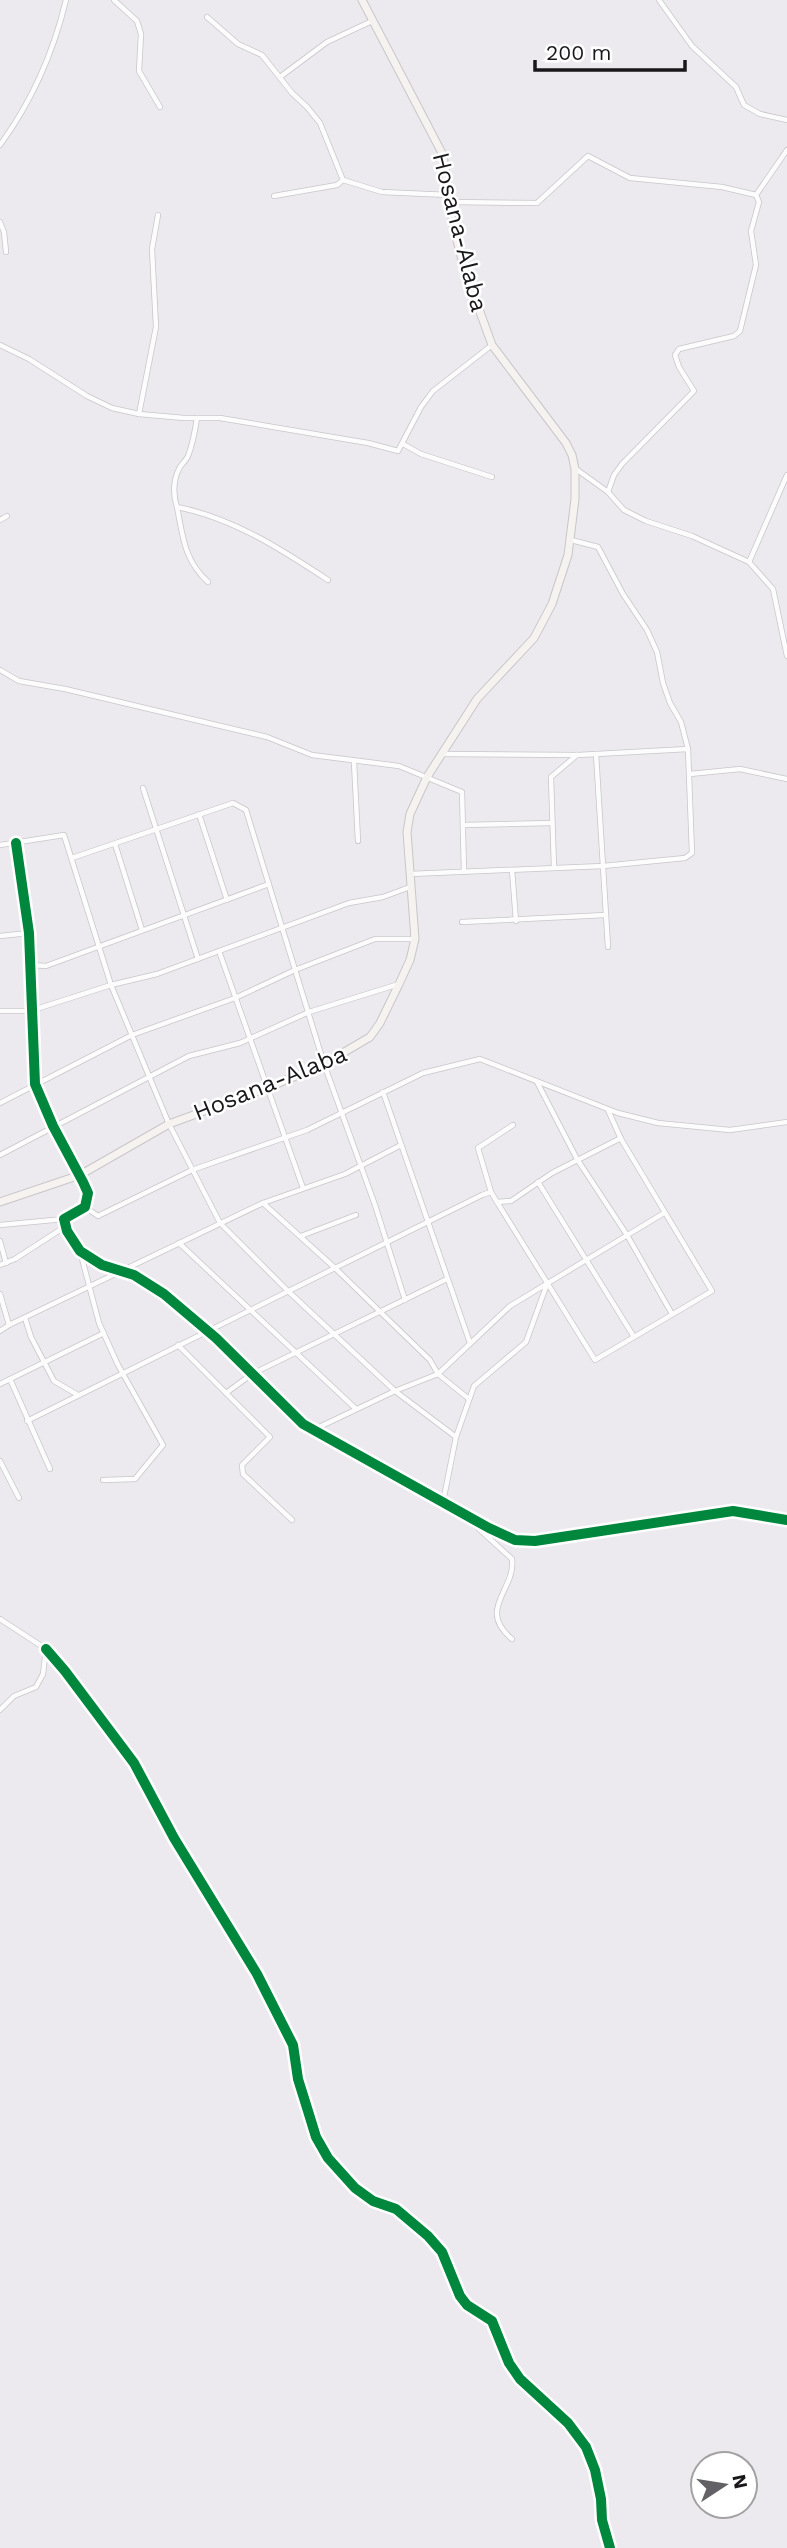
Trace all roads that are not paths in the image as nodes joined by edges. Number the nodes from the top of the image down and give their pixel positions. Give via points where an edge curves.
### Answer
1 (66, 0) edge
2 (114, 0) edge
3 (362, 0) edge
4 (659, 0) edge
5 (207, 17) dead end
6 (373, 21) junction
7 (280, 77) junction
8 (160, 107) dead end
9 (787, 120) edge
10 (0, 145) edge
11 (787, 150) edge
12 (343, 180) junction
13 (274, 195) dead end
14 (756, 195) junction
15 (450, 198) junction
16 (158, 215) dead end
17 (0, 222) edge
18 (6, 252) dead end
19 (0, 345) edge
20 (492, 345) junction
21 (139, 414) junction
22 (197, 418) junction
23 (402, 444) junction
24 (575, 469) junction
25 (787, 475) edge
26 (492, 477) dead end
27 (608, 492) junction
28 (177, 507) junction
29 (7, 516) dead end
30 (0, 520) edge
31 (570, 540) junction
32 (749, 562) junction
33 (328, 580) dead end
34 (208, 582) dead end
35 (787, 656) edge
36 (0, 670) edge
37 (688, 749) junction
38 (441, 754) junction
39 (596, 754) junction
40 (578, 755) junction
41 (354, 762) junction
42 (690, 774) junction
43 (427, 777) junction
44 (787, 779) edge
45 (143, 788) dead end
46 (199, 814) junction
47 (552, 823) junction
48 (463, 825) junction
49 (157, 829) junction
50 (358, 841) dead end
51 (16, 843) junction
52 (115, 844) junction
53 (0, 845) edge
54 (72, 858) junction
55 (603, 866) junction
56 (554, 868) junction
57 (512, 870) junction
58 (464, 872) junction
59 (409, 874) junction
60 (269, 884) junction
61 (410, 887) junction
62 (227, 900) junction
63 (185, 915) junction
64 (606, 915) junction
65 (516, 921) junction
66 (462, 922) dead end
67 (282, 926) junction
68 (142, 930) junction
69 (29, 933) junction
70 (0, 936) edge
71 (415, 939) junction
72 (99, 946) junction
73 (608, 947) dead end
74 (219, 951) junction
75 (198, 958) junction
76 (32, 965) junction
77 (295, 970) junction
78 (399, 984) junction
79 (111, 985) junction
80 (235, 998) junction
81 (0, 1011) edge
82 (30, 1011) junction
83 (309, 1012) junction
84 (132, 1035) junction
85 (250, 1039) junction
86 (324, 1064) junction
87 (149, 1076) junction
88 (537, 1081) junction
89 (35, 1084) junction
90 (267, 1088) junction
91 (383, 1092) junction
92 (0, 1103) edge
93 (608, 1109) junction
94 (342, 1113) junction
95 (787, 1122) edge
96 (169, 1124) junction
97 (513, 1125) dead end
98 (53, 1126) junction
99 (285, 1138) junction
100 (621, 1138) junction
101 (401, 1145) junction
102 (0, 1155) edge
103 (577, 1159) junction
104 (361, 1166) junction
105 (192, 1170) junction
106 (80, 1175) junction
107 (538, 1182) junction
108 (303, 1188) junction
109 (491, 1192) junction
110 (0, 1202) edge
111 (497, 1202) junction
112 (263, 1203) junction
113 (85, 1207) junction
114 (664, 1213) junction
115 (356, 1215) dead end
116 (64, 1219) junction
117 (220, 1223) junction
118 (428, 1223) junction
119 (0, 1225) edge
120 (66, 1226) junction
121 (627, 1235) junction
122 (300, 1236) junction
123 (0, 1241) edge
124 (179, 1243) junction
125 (387, 1243) junction
126 (80, 1251) junction
127 (585, 1261) junction
128 (3, 1264) edge
129 (335, 1268) junction
130 (121, 1271) junction
131 (447, 1279) junction
132 (547, 1283) junction
133 (91, 1286) junction
134 (288, 1291) junction
135 (0, 1294) edge
136 (405, 1300) junction
137 (250, 1309) junction
138 (380, 1312) junction
139 (672, 1314) junction
140 (25, 1318) junction
141 (9, 1325) junction
142 (0, 1331) edge
143 (207, 1331) junction
144 (104, 1333) junction
145 (335, 1334) junction
146 (634, 1337) junction
147 (470, 1343) junction
148 (178, 1345) junction
149 (296, 1352) junction
150 (43, 1363) junction
151 (122, 1373) junction
152 (252, 1374) junction
153 (438, 1374) junction
154 (10, 1379) junction
155 (0, 1384) edge
156 (395, 1391) junction
157 (226, 1393) junction
158 (78, 1395) junction
159 (469, 1399) junction
160 (355, 1408) junction
161 (27, 1421) junction
162 (314, 1430) junction
163 (456, 1437) junction
164 (0, 1461) edge
165 (50, 1469) dead end
166 (103, 1480) dead end
167 (19, 1498) dead end
168 (443, 1503) junction
169 (471, 1518) junction
170 (292, 1520) dead end
171 (787, 1520) edge
172 (0, 1619) edge
173 (512, 1639) dead end
174 (46, 1649) junction
175 (0, 1710) edge
176 (610, 2548) edge

1 - 10 street via 47,66
2 - 8 street via 137,21 139,71
3 - 6 main road, Hosana-Alaba
4 - 9 street via 692,46 736,87 744,104 760,114
5 - 7 street via 238,44 262,55
6 - 7 street via 327,42
6 - 15 main road, Hosana-Alaba via 440,146
7 - 12 street via 320,123
11 - 14 street
12 - 13 street via 337,185
12 - 15 street via 382,192
14 - 15 street via 630,178 588,156 537,203
14 - 27 street via 759,202 751,231 756,265 740,331 679,349 679,367 694,391 622,464
15 - 20 main road, Hosana-Alaba via 464,268
16 - 21 street via 152,249 156,327
17 - 18 street
19 - 21 street via 87,396
20 - 23 street via 433,391
20 - 24 main road, Hosana-Alaba via 566,443
21 - 22 street
22 - 23 street via 220,418 398,451
22 - 28 street via 175,484
23 - 26 street
24 - 27 street
24 - 31 main road, Hosana-Alaba
25 - 32 street
27 - 32 street via 624,510 646,521
28 - 33 street via 220,519 275,545
28 - 34 street via 190,561
29 - 30 street
31 - 37 street via 598,547 647,630
31 - 38 main road, Hosana-Alaba via 552,604 534,638 477,699
32 - 35 street via 773,589
36 - 41 street via 19,681 267,737 312,755
37 - 39 street
37 - 42 street
38 - 40 street
38 - 43 main road, Hosana-Alaba
39 - 40 street
39 - 55 street
40 - 47 street via 551,777
41 - 43 street via 399,766
41 - 50 street
42 - 44 street via 740,769
42 - 55 street via 692,852 685,858
43 - 48 street via 462,792
43 - 59 main road, Hosana-Alaba via 410,814
45 - 49 street
46 - 49 street
46 - 60 street via 233,803 246,810
46 - 62 street
47 - 48 street
47 - 56 street
48 - 58 street
49 - 52 street
49 - 63 street
51 - 53 street
51 - 54 street via 64,835
51 - 69 street
52 - 54 street
52 - 68 street
54 - 72 street
55 - 56 street
55 - 64 street
56 - 57 street
57 - 58 street
57 - 65 street
58 - 59 street
59 - 61 main road, Hosana-Alaba
60 - 62 street
60 - 67 street
61 - 67 street
61 - 71 main road, Hosana-Alaba
62 - 63 street
63 - 68 street
63 - 75 street
64 - 65 street
64 - 73 street
65 - 66 street
67 - 74 street
67 - 77 street
68 - 72 street
69 - 70 street
69 - 76 street
71 - 77 street via 375,939
71 - 78 main road, Hosana-Alaba
72 - 76 street via 46,966
72 - 79 street
74 - 75 street
74 - 80 street
75 - 79 street
76 - 82 street
77 - 80 street
77 - 83 street
78 - 83 street
78 - 86 main road, Hosana-Alaba via 370,1037
79 - 82 street
79 - 84 street
80 - 84 street
80 - 85 street
81 - 82 street
82 - 89 street
83 - 85 street
83 - 86 street
84 - 87 street
84 - 89 street
85 - 87 street via 189,1056
85 - 90 street
86 - 90 main road, Hosana-Alaba
86 - 94 street
87 - 96 street
87 - 98 street
88 - 91 street via 480,1059 423,1073
88 - 93 street
88 - 103 street
89 - 92 street
89 - 98 street
90 - 96 main road, Hosana-Alaba
90 - 99 street
91 - 94 street
91 - 101 street
93 - 95 street via 658,1123 730,1130
93 - 100 street
94 - 99 street
94 - 104 street
96 - 105 street
96 - 106 main road, Hosana-Alaba
97 - 109 street via 478,1148
98 - 102 street
98 - 106 street
99 - 105 street
99 - 108 street
100 - 103 street
100 - 114 street
101 - 104 street
101 - 118 street
103 - 107 street
103 - 121 street
104 - 108 street
104 - 125 street
105 - 113 street via 98,1216
105 - 117 street
106 - 110 main road, Hosana-Alaba
106 - 113 street via 88,1193
107 - 111 street via 511,1200
107 - 127 street
108 - 112 street
109 - 111 street
109 - 118 street
111 - 132 street
112 - 117 street
112 - 122 street
113 - 116 street
114 - 121 street
114 - 139 street via 712,1291
115 - 122 street
116 - 119 street
116 - 120 street
117 - 124 street
117 - 134 street
118 - 125 street
118 - 131 street
120 - 126 street
120 - 128 street
121 - 127 street
121 - 139 street
122 - 129 street
123 - 128 street
124 - 130 street
124 - 137 street
125 - 129 street
125 - 136 street
126 - 130 street
126 - 133 street
127 - 132 street
127 - 146 street
129 - 134 street
129 - 138 street
130 - 133 street
130 - 143 street via 164,1294
131 - 136 street
131 - 147 street
132 - 146 street via 594,1360
132 - 147 street via 510,1306
132 - 159 street via 526,1342 474,1385
133 - 140 street
133 - 144 street
134 - 137 street
134 - 145 street
135 - 141 street
136 - 138 street
137 - 143 street
137 - 149 street
138 - 145 street
138 - 153 street via 430,1360
139 - 146 street
140 - 141 street
140 - 150 street
141 - 142 street
143 - 148 street
143 - 152 street
144 - 150 street
144 - 151 street
145 - 149 street
145 - 156 street
147 - 153 street
148 - 151 street
148 - 157 street
149 - 152 street
149 - 160 street
150 - 154 street
150 - 158 street via 54,1381
151 - 158 street
151 - 166 street via 163,1445 135,1479
152 - 157 street
152 - 162 street
153 - 156 street
153 - 159 street
154 - 155 street
154 - 161 street
156 - 160 street
156 - 163 street
157 - 170 street via 270,1437 242,1465 243,1474
158 - 161 street
159 - 163 street
160 - 162 street
161 - 165 street
162 - 168 street
163 - 168 street
164 - 167 street
168 - 169 street
169 - 171 street via 515,1540 535,1541 733,1511
169 - 173 street via 512,1559 513,1569 497,1613 499,1625
172 - 174 street
174 - 175 street via 36,1687 14,1696
174 - 176 street via 134,1763 174,1839 257,1973 293,2045 298,2079 327,2158 355,2188 396,2209 428,2236 442,2252 460,2296 492,2320 520,2379 568,2423 586,2447

